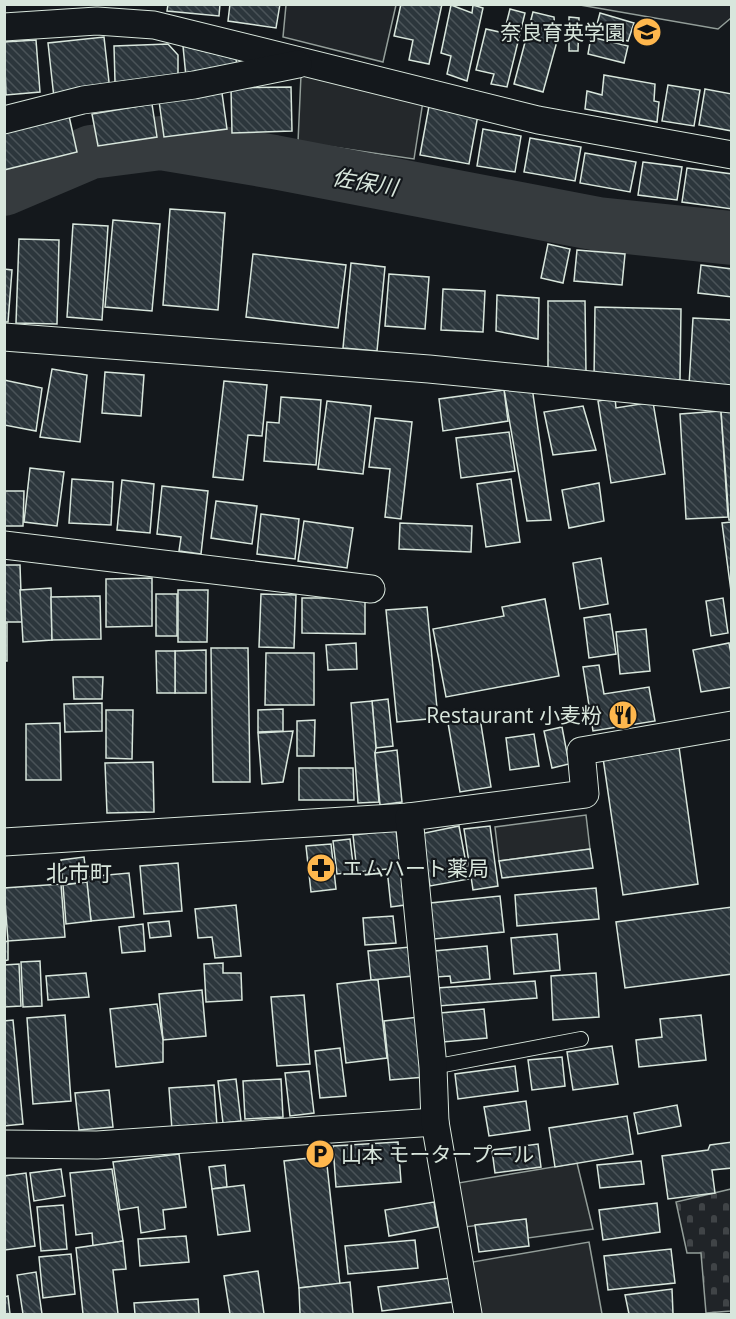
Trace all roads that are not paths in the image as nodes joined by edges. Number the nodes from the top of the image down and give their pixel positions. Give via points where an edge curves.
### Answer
1 (96, 13) edge
2 (4, 27) edge
3 (307, 62) junction
4 (4, 120) edge
5 (732, 155) edge
6 (4, 337) edge
7 (732, 399) edge
8 (4, 545) edge
9 (371, 589) dead end
10 (732, 725) edge
11 (409, 817) junction
12 (4, 842) edge
13 (581, 1039) dead end
14 (433, 1067) junction
15 (435, 1122) junction
16 (4, 1144) edge
17 (468, 1314) edge

1 - 2 street
1 - 3 street
3 - 4 street via 194,85 82,100
3 - 5 street via 538,120
6 - 7 street via 429,369
8 - 9 street
10 - 11 street via 581,751 585,794
11 - 12 street
11 - 14 street
13 - 14 lane
14 - 15 street
15 - 16 street via 97,1145
15 - 17 street

